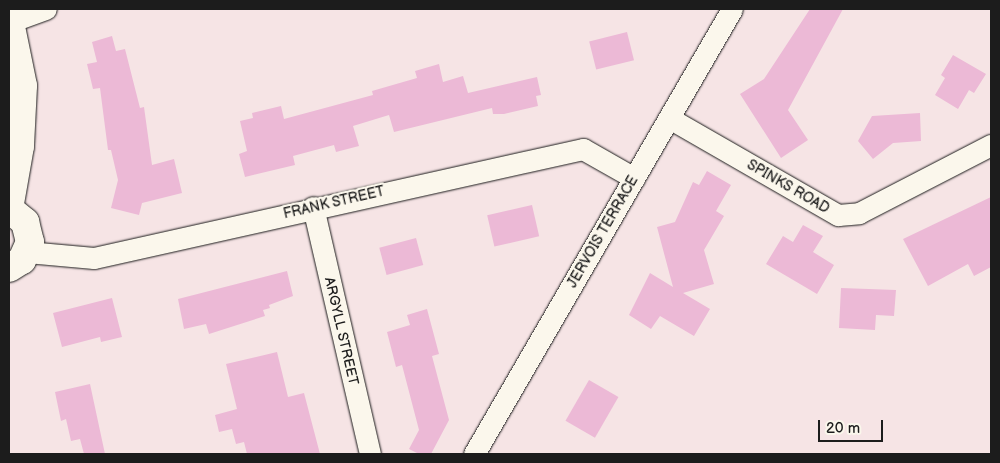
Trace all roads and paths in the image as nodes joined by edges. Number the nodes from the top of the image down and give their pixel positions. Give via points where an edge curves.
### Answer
1 (46, 9) edge
2 (732, 9) edge
3 (9, 20) edge
4 (670, 118) junction
5 (991, 145) edge
6 (634, 178) junction
7 (312, 208) junction
8 (9, 209) edge
9 (18, 260) edge
10 (370, 454) edge
11 (474, 454) edge

1 - 3 street
2 - 4 street, JERVOIS TERRACE
3 - 8 street via 23,86 20,146
4 - 5 street, SPINKS ROAD via 838,215 859,213
4 - 6 street, JERVOIS TERRACE
6 - 7 street, FRANK STREET via 584,149
6 - 11 street, JERVOIS TERRACE
7 - 9 street, FRANK STREET via 94,258
7 - 10 street, ARGYLL STREET
8 - 9 street via 18,214 29,231

